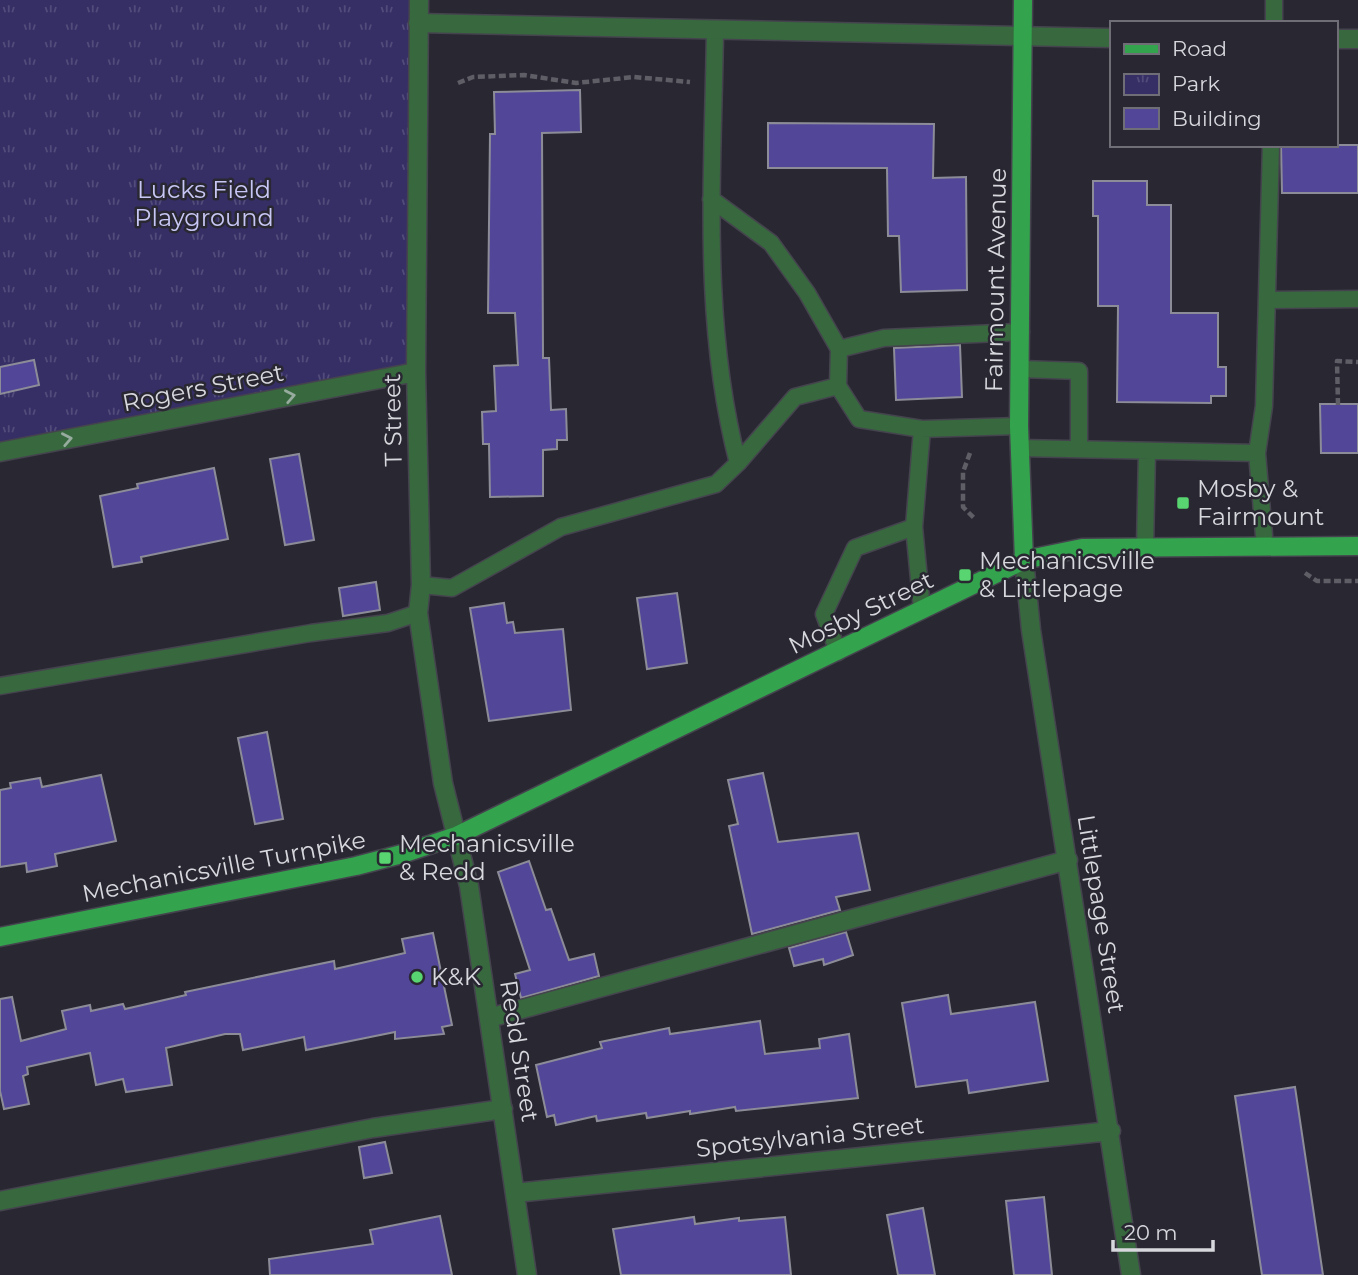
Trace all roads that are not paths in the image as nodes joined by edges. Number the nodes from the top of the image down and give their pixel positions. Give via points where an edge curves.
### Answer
1 (419, 0) edge
2 (1023, 0) edge
3 (1274, 0) edge
4 (1274, 21) edge
5 (418, 23) junction
6 (715, 30) junction
7 (1023, 37) junction
8 (1110, 38) edge
9 (1337, 39) edge
10 (1358, 39) edge
11 (1271, 147) edge
12 (711, 198) junction
13 (1358, 299) edge
14 (1267, 300) junction
15 (1021, 332) junction
16 (839, 349) junction
17 (1021, 369) junction
18 (416, 372) junction
19 (838, 386) junction
20 (1019, 426) junction
21 (922, 429) junction
22 (1020, 448) junction
23 (1079, 449) junction
24 (1147, 451) junction
25 (0, 452) edge
26 (1257, 453) junction
27 (738, 463) junction
28 (914, 527) junction
29 (1358, 546) edge
30 (1145, 547) junction
31 (1265, 547) junction
32 (1024, 560) junction
33 (421, 584) junction
34 (922, 610) junction
35 (418, 614) junction
36 (838, 652) junction
37 (0, 686) edge
38 (456, 836) junction
39 (1068, 860) junction
40 (0, 937) edge
41 (489, 1018) junction
42 (503, 1109) junction
43 (1111, 1131) junction
44 (515, 1193) junction
45 (0, 1201) edge
46 (527, 1275) edge
47 (1130, 1275) edge

1 - 5 street, T Street
2 - 7 main road, Fairmount Avenue
3 - 4 lane
5 - 6 street
5 - 18 street, T Street
6 - 7 street
6 - 12 lane
7 - 8 street
7 - 15 main road, Fairmount Avenue
9 - 10 street
11 - 14 lane
12 - 16 lane via 771,243
12 - 27 lane via 712,303
13 - 14 lane
14 - 26 lane via 1264,406
15 - 16 lane via 884,338
15 - 17 main road, Fairmount Avenue
16 - 19 lane
17 - 20 main road, Fairmount Avenue
17 - 23 lane via 1079,372
25 -> 18 street, Rogers Street
18 - 33 street, T Street
19 - 21 lane via 859,419
19 - 27 lane via 795,397
20 - 21 lane
20 - 22 main road, Fairmount Avenue
21 - 28 lane
22 - 23 lane
22 - 32 main road, Fairmount Avenue
23 - 24 lane
24 - 26 lane
24 - 30 lane
26 - 31 lane
27 - 33 lane via 716,484 561,527 453,588
28 - 34 lane
28 - 36 lane via 855,548 824,614
29 - 31 main road, Mosby Street
30 - 31 main road, Mosby Street
30 - 32 main road, Mosby Street via 1082,548
32 - 34 main road, Mosby Street
32 - 39 street, Littlepage Street
33 - 35 street, T Street
34 - 36 main road, Mosby Street
35 - 37 lane via 388,623
35 - 38 street, T Street via 443,783
36 - 38 main road, Mosby Street
38 - 40 main road, Mechanicsville Turnpike via 356,866
38 - 41 street, Redd Street
39 - 41 street
39 - 43 street, Littlepage Street
41 - 42 street, Redd Street
42 - 44 street, Redd Street
42 - 45 street via 373,1128
43 - 44 street, Spotsylvania Street
43 - 47 street, Littlepage Street
44 - 46 street, Redd Street

